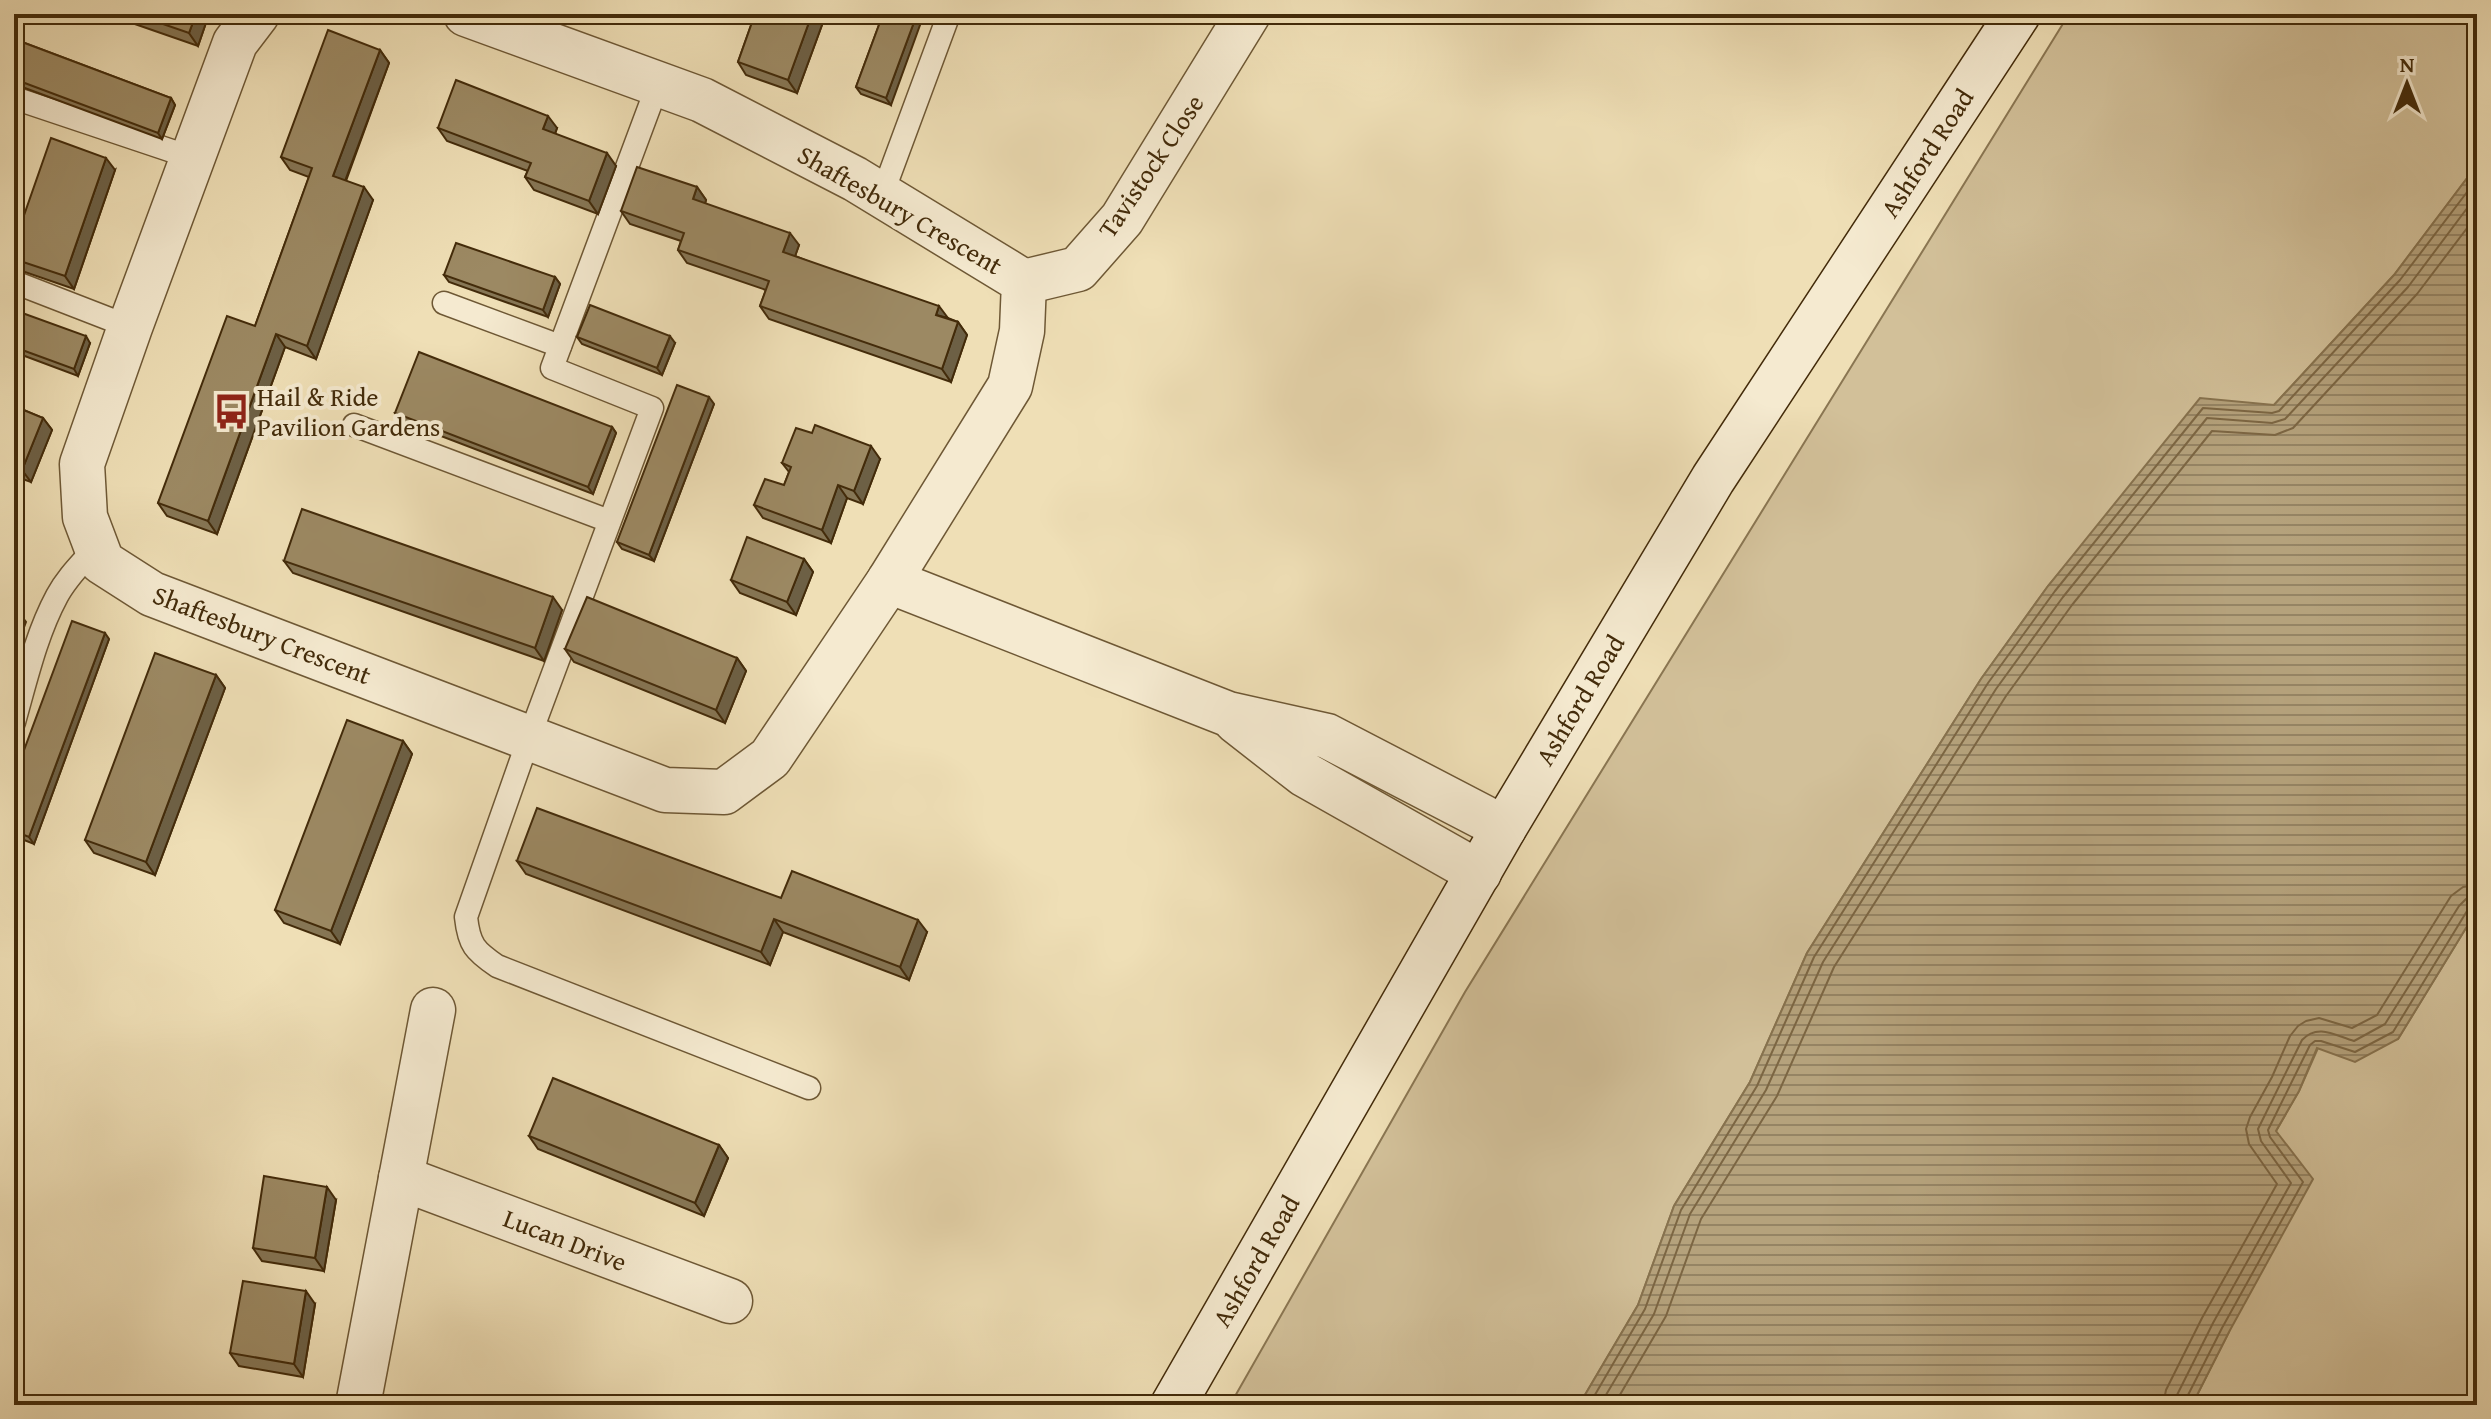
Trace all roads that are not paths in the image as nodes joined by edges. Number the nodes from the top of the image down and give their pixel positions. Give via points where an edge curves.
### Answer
1 (257, 14) edge
2 (466, 14) edge
3 (949, 14) edge
4 (1248, 14) edge
5 (2018, 14) edge
6 (658, 84) junction
7 (14, 98) edge
8 (193, 158) junction
9 (882, 195) junction
10 (14, 282) edge
11 (1024, 282) junction
12 (444, 303) dead end
13 (130, 327) junction
14 (560, 346) junction
15 (354, 425) dead end
16 (609, 521) junction
17 (96, 547) junction
18 (889, 581) junction
19 (1228, 714) junction
20 (14, 722) edge
21 (529, 738) junction
22 (1504, 828) junction
23 (1479, 873) junction
24 (433, 1010) dead end
25 (809, 1088) dead end
26 (401, 1178) junction
27 (730, 1301) dead end
28 (358, 1405) edge
29 (1173, 1405) edge

1 - 8 street, Shaftesbury Crescent via 235,43
2 - 6 street, Shaftesbury Crescent
3 - 9 lane
4 - 11 street, Tavistock Close via 1122,219 1078,269
5 - 22 street, Ashford Road via 1713,479
6 - 9 street, Shaftesbury Crescent via 702,100
6 - 14 lane
7 - 8 lane
8 - 13 street, Shaftesbury Crescent
9 - 11 street, Shaftesbury Crescent
10 - 13 lane
11 - 18 street, Shaftesbury Crescent via 1022,331 1010,386
12 - 14 lane
13 - 17 street, Shaftesbury Crescent via 82,464 85,517
14 - 16 lane via 552,368 652,408
15 - 16 lane
16 - 21 lane
17 - 20 lane via 56,598
17 - 21 street, Shaftesbury Crescent via 102,562 152,594
18 - 19 street
18 - 21 street, Shaftesbury Crescent via 770,758 724,792 665,790
19 - 22 street via 1327,736
19 - 23 street via 1304,774
21 - 25 lane via 466,917 475,951 546,987
22 - 23 street, Ashford Road
23 - 29 street, Ashford Road
24 - 26 street
26 - 27 street, Lucan Drive
26 - 28 street

